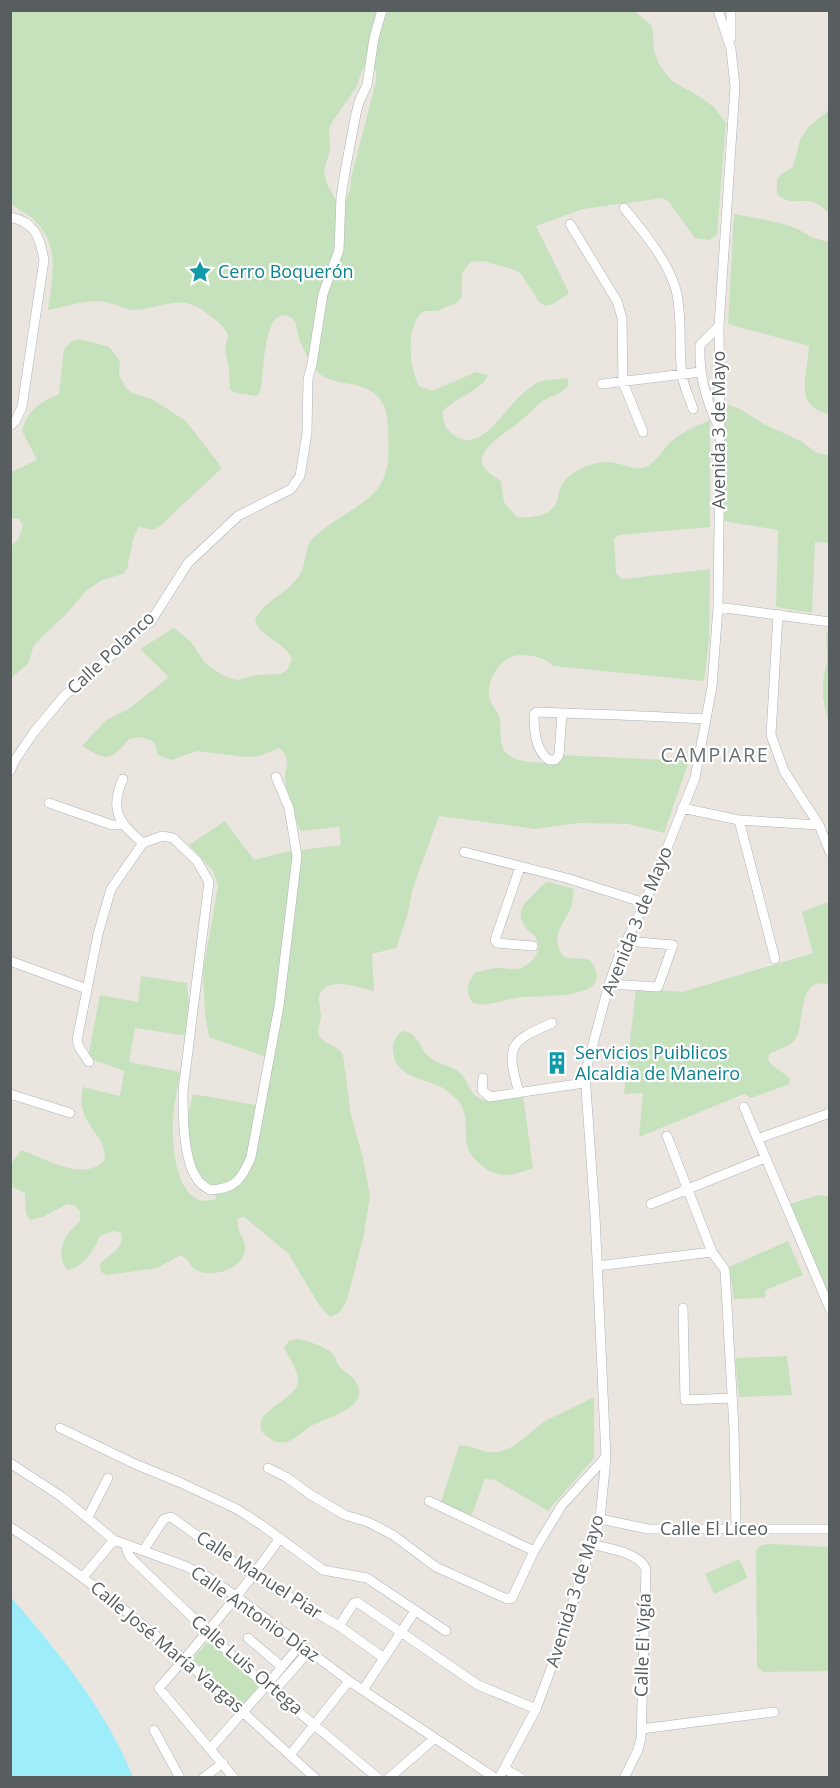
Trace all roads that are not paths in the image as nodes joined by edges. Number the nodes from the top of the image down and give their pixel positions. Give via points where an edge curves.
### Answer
1 (382, 10) edge
2 (718, 10) edge
3 (730, 10) edge
4 (731, 49) junction
5 (624, 208) dead end
6 (10, 217) edge
7 (570, 224) dead end
8 (718, 326) junction
9 (700, 372) junction
10 (682, 375) junction
11 (623, 382) junction
12 (602, 384) dead end
13 (693, 409) dead end
14 (10, 426) edge
15 (720, 428) junction
16 (643, 432) dead end
17 (718, 607) junction
18 (778, 614) junction
19 (830, 622) edge
20 (562, 713) junction
21 (706, 719) junction
22 (10, 771) edge
23 (276, 777) dead end
24 (123, 779) dead end
25 (49, 804) dead end
26 (682, 808) junction
27 (739, 820) junction
28 (122, 824) junction
29 (819, 825) junction
30 (143, 843) junction
31 (464, 852) dead end
32 (830, 852) edge
33 (520, 867) junction
34 (645, 903) junction
35 (626, 941) junction
36 (533, 946) dead end
37 (775, 959) dead end
38 (10, 962) edge
39 (609, 984) junction
40 (87, 989) junction
41 (552, 1023) dead end
42 (89, 1062) dead end
43 (483, 1078) dead end
44 (584, 1083) junction
45 (519, 1093) junction
46 (10, 1094) edge
47 (744, 1107) dead end
48 (70, 1113) dead end
49 (830, 1113) edge
50 (667, 1136) dead end
51 (757, 1139) junction
52 (765, 1158) junction
53 (688, 1188) junction
54 (651, 1204) dead end
55 (712, 1252) junction
56 (597, 1266) junction
57 (683, 1308) dead end
58 (830, 1309) edge
59 (732, 1398) junction
60 (60, 1428) dead end
61 (606, 1458) junction
62 (10, 1463) edge
63 (268, 1468) dead end
64 (108, 1479) dead end
65 (429, 1501) dead end
66 (87, 1517) junction
67 (600, 1519) junction
68 (10, 1527) edge
69 (736, 1529) junction
70 (830, 1529) edge
71 (280, 1538) junction
72 (114, 1540) junction
73 (592, 1544) junction
74 (125, 1545) junction
75 (143, 1551) junction
76 (534, 1551) junction
77 (254, 1576) junction
78 (83, 1577) junction
79 (237, 1597) junction
80 (415, 1611) junction
81 (339, 1626) junction
82 (446, 1630) dead end
83 (400, 1632) junction
84 (208, 1633) junction
85 (248, 1638) dead end
86 (300, 1645) junction
87 (309, 1651) junction
88 (384, 1658) junction
89 (185, 1659) junction
90 (282, 1667) junction
91 (349, 1681) junction
92 (271, 1688) junction
93 (363, 1690) junction
94 (536, 1709) junction
95 (244, 1711) junction
96 (774, 1712) dead end
97 (314, 1724) junction
98 (641, 1729) junction
99 (154, 1730) dead end
100 (435, 1738) junction
101 (210, 1749) junction
102 (290, 1755) junction
103 (222, 1763) junction
104 (500, 1775) edge
105 (180, 1778) edge
106 (203, 1778) edge
107 (234, 1778) edge
108 (315, 1778) edge
109 (378, 1778) edge
110 (389, 1778) edge
111 (521, 1778) edge
112 (624, 1778) edge

1 - 22 street, Calle Polanco via 367,85 356,114 341,197 339,250 322,294 308,379 307,433 300,476 284,493 238,516 188,563 151,621 64,696 34,732
2 - 4 street
3 - 4 street
4 - 8 street, Avenida 3 de Mayo via 734,131
5 - 10 street via 654,246 676,291
6 - 14 street via 24,219 33,227 44,260 22,407
7 - 11 street via 617,301 622,318
8 - 9 street via 700,345
8 - 15 street, Avenida 3 de Mayo
9 - 10 street
9 - 15 street
10 - 11 street
10 - 13 street
11 - 12 street
11 - 16 street
15 - 17 street, Avenida 3 de Mayo
17 - 18 street
17 - 21 street, Avenida 3 de Mayo
18 - 19 street
18 - 29 street via 771,735 784,771
20 - 20 street via 559,755 549,760 536,739 534,714
20 - 21 street
21 - 26 street, Avenida 3 de Mayo via 695,778
23 - 30 street via 289,808 297,856 289,929 251,1156 240,1179 225,1189 210,1190 194,1175 183,1106 209,882 197,861 173,838 162,836
24 - 28 street via 117,809
25 - 28 street via 112,825
26 - 27 street
26 - 34 street, Avenida 3 de Mayo
27 - 29 street
27 - 37 street
28 - 30 street
29 - 32 street
30 - 40 street via 111,889
31 - 33 street
33 - 34 street
33 - 36 street via 495,940
34 - 35 street, Avenida 3 de Mayo
35 - 39 street, Avenida 3 de Mayo
35 - 39 street via 672,945 657,987
38 - 40 street
39 - 44 street, Avenida 3 de Mayo
40 - 42 street via 77,1040
41 - 45 street via 518,1040 512,1052
43 - 45 street via 482,1090 490,1096
44 - 45 street
44 - 56 street, Avenida 3 de Mayo
46 - 48 street
47 - 51 street
49 - 51 street
50 - 53 street
51 - 52 street
52 - 53 street
52 - 58 street
53 - 54 street
53 - 55 street
55 - 56 street
55 - 59 street via 725,1270
56 - 61 street, Avenida 3 de Mayo
57 - 59 street via 686,1400
59 - 69 street
60 - 71 street via 237,1509
61 - 67 street, Avenida 3 de Mayo
61 - 76 street via 562,1504
62 - 66 street, Calle Antonio Díaz
63 - 76 street via 345,1515 393,1535 436,1567 507,1599 512,1598
64 - 66 street
65 - 76 street
66 - 72 street, Calle Antonio Díaz
67 - 69 street, Calle El Liceo via 648,1529
67 - 73 street, Avenida 3 de Mayo
68 - 78 street, Calle José María Vargas
69 - 70 street, Calle El Liceo
71 - 77 street
71 - 80 street via 323,1570 367,1578
72 - 74 street, Calle Antonio Díaz
72 - 78 street
73 - 94 street, Avenida 3 de Mayo
73 - 98 street, Calle El Vigía via 638,1559 646,1569
74 - 75 street, Calle Antonio Díaz
74 - 84 street, Calle Luis Ortega via 130,1557
75 - 77 street, Calle Manuel Piar via 164,1519 171,1517
75 - 79 street, Calle Antonio Díaz via 206,1576
77 - 79 street
77 - 81 street, Calle Manuel Piar
78 - 89 street, Calle José María Vargas
79 - 84 street
79 - 86 street, Calle Antonio Díaz
80 - 82 street
80 - 83 street
81 - 83 street via 357,1602
81 - 88 street, Calle Manuel Piar
83 - 88 street
83 - 94 street via 478,1685
84 - 89 street
84 - 92 street, Calle Luis Ortega
85 - 90 street
86 - 87 street, Calle Antonio Díaz
86 - 90 street
87 - 91 street, Calle Antonio Díaz
87 - 92 street
88 - 93 street
89 - 95 street, Calle José María Vargas
89 - 101 street via 159,1688
90 - 92 street
91 - 93 street, Calle Antonio Díaz
91 - 97 street
92 - 95 street
92 - 97 street, Calle Luis Ortega
93 - 100 street, Calle Antonio Díaz
94 - 104 street, Avenida 3 de Mayo
95 - 101 street
95 - 102 street, Calle José María Vargas
96 - 98 street
97 - 102 street
97 - 109 street, Calle Luis Ortega
98 - 112 street, Calle El Vigía via 638,1750
99 - 105 street
100 - 104 street, Calle Antonio Díaz
100 - 110 street
101 - 103 street
102 - 108 street, Calle José María Vargas
103 - 106 street
103 - 107 street
104 - 111 street, Calle Antonio Díaz

